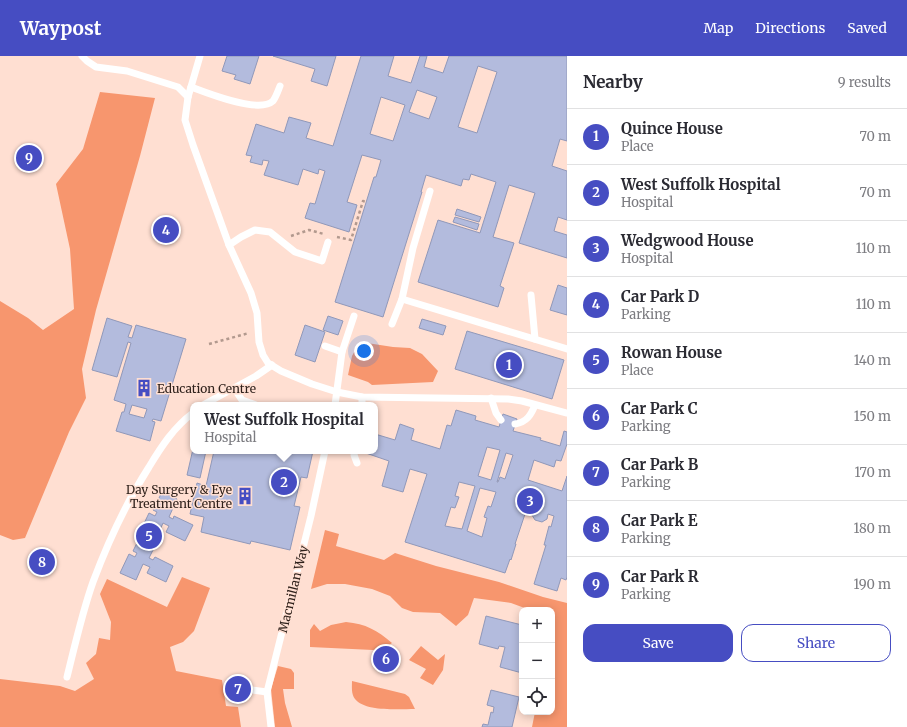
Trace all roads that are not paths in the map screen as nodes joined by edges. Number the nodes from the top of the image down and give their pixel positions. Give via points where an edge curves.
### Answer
1 (82, 56) edge
2 (200, 56) edge
3 (280, 86) dead end
4 (191, 87) junction
5 (188, 97) junction
6 (430, 191) dead end
7 (328, 242) dead end
8 (230, 245) junction
9 (531, 295) dead end
10 (402, 299) junction
11 (354, 316) dead end
12 (392, 324) dead end
13 (535, 339) junction
14 (325, 346) dead end
15 (567, 349) edge
16 (342, 352) junction
17 (272, 365) junction
18 (234, 388) junction
19 (337, 392) junction
20 (362, 397) junction
21 (491, 398) junction
22 (209, 402) edge
23 (248, 402) edge
24 (335, 402) edge
25 (362, 402) edge
26 (535, 405) junction
27 (567, 413) edge
28 (190, 416) edge
29 (502, 420) dead end
30 (515, 424) dead end
31 (324, 454) edge
32 (354, 454) edge
33 (357, 463) dead end
34 (67, 677) dead end
35 (244, 690) dead end
36 (267, 692) junction
37 (271, 727) edge

1 - 5 lane via 96,67 127,71 178,87
2 - 4 lane
3 - 4 lane via 273,100 266,104 253,105
4 - 5 lane
5 - 8 lane via 185,120
6 - 10 lane via 413,248
7 - 8 lane via 322,261 295,252 270,232 255,230
8 - 17 lane via 251,293 257,313 259,342 263,355
9 - 13 lane
10 - 12 lane
10 - 13 lane
11 - 16 lane
13 - 15 lane
14 - 16 lane
16 - 19 lane
17 - 18 lane
17 - 19 lane via 312,384
18 - 22 lane
18 - 23 lane via 242,400
19 - 20 lane
19 - 24 lane
20 - 21 lane
20 - 25 lane
21 - 26 lane
21 - 29 lane via 496,413
26 - 27 lane
26 - 30 lane via 527,419
28 - 34 lane via 173,432 155,457 136,486 116,526 91,589
31 - 36 lane, Macmillan Way
32 - 33 lane
35 - 36 lane
36 - 37 lane, Macmillan Way

